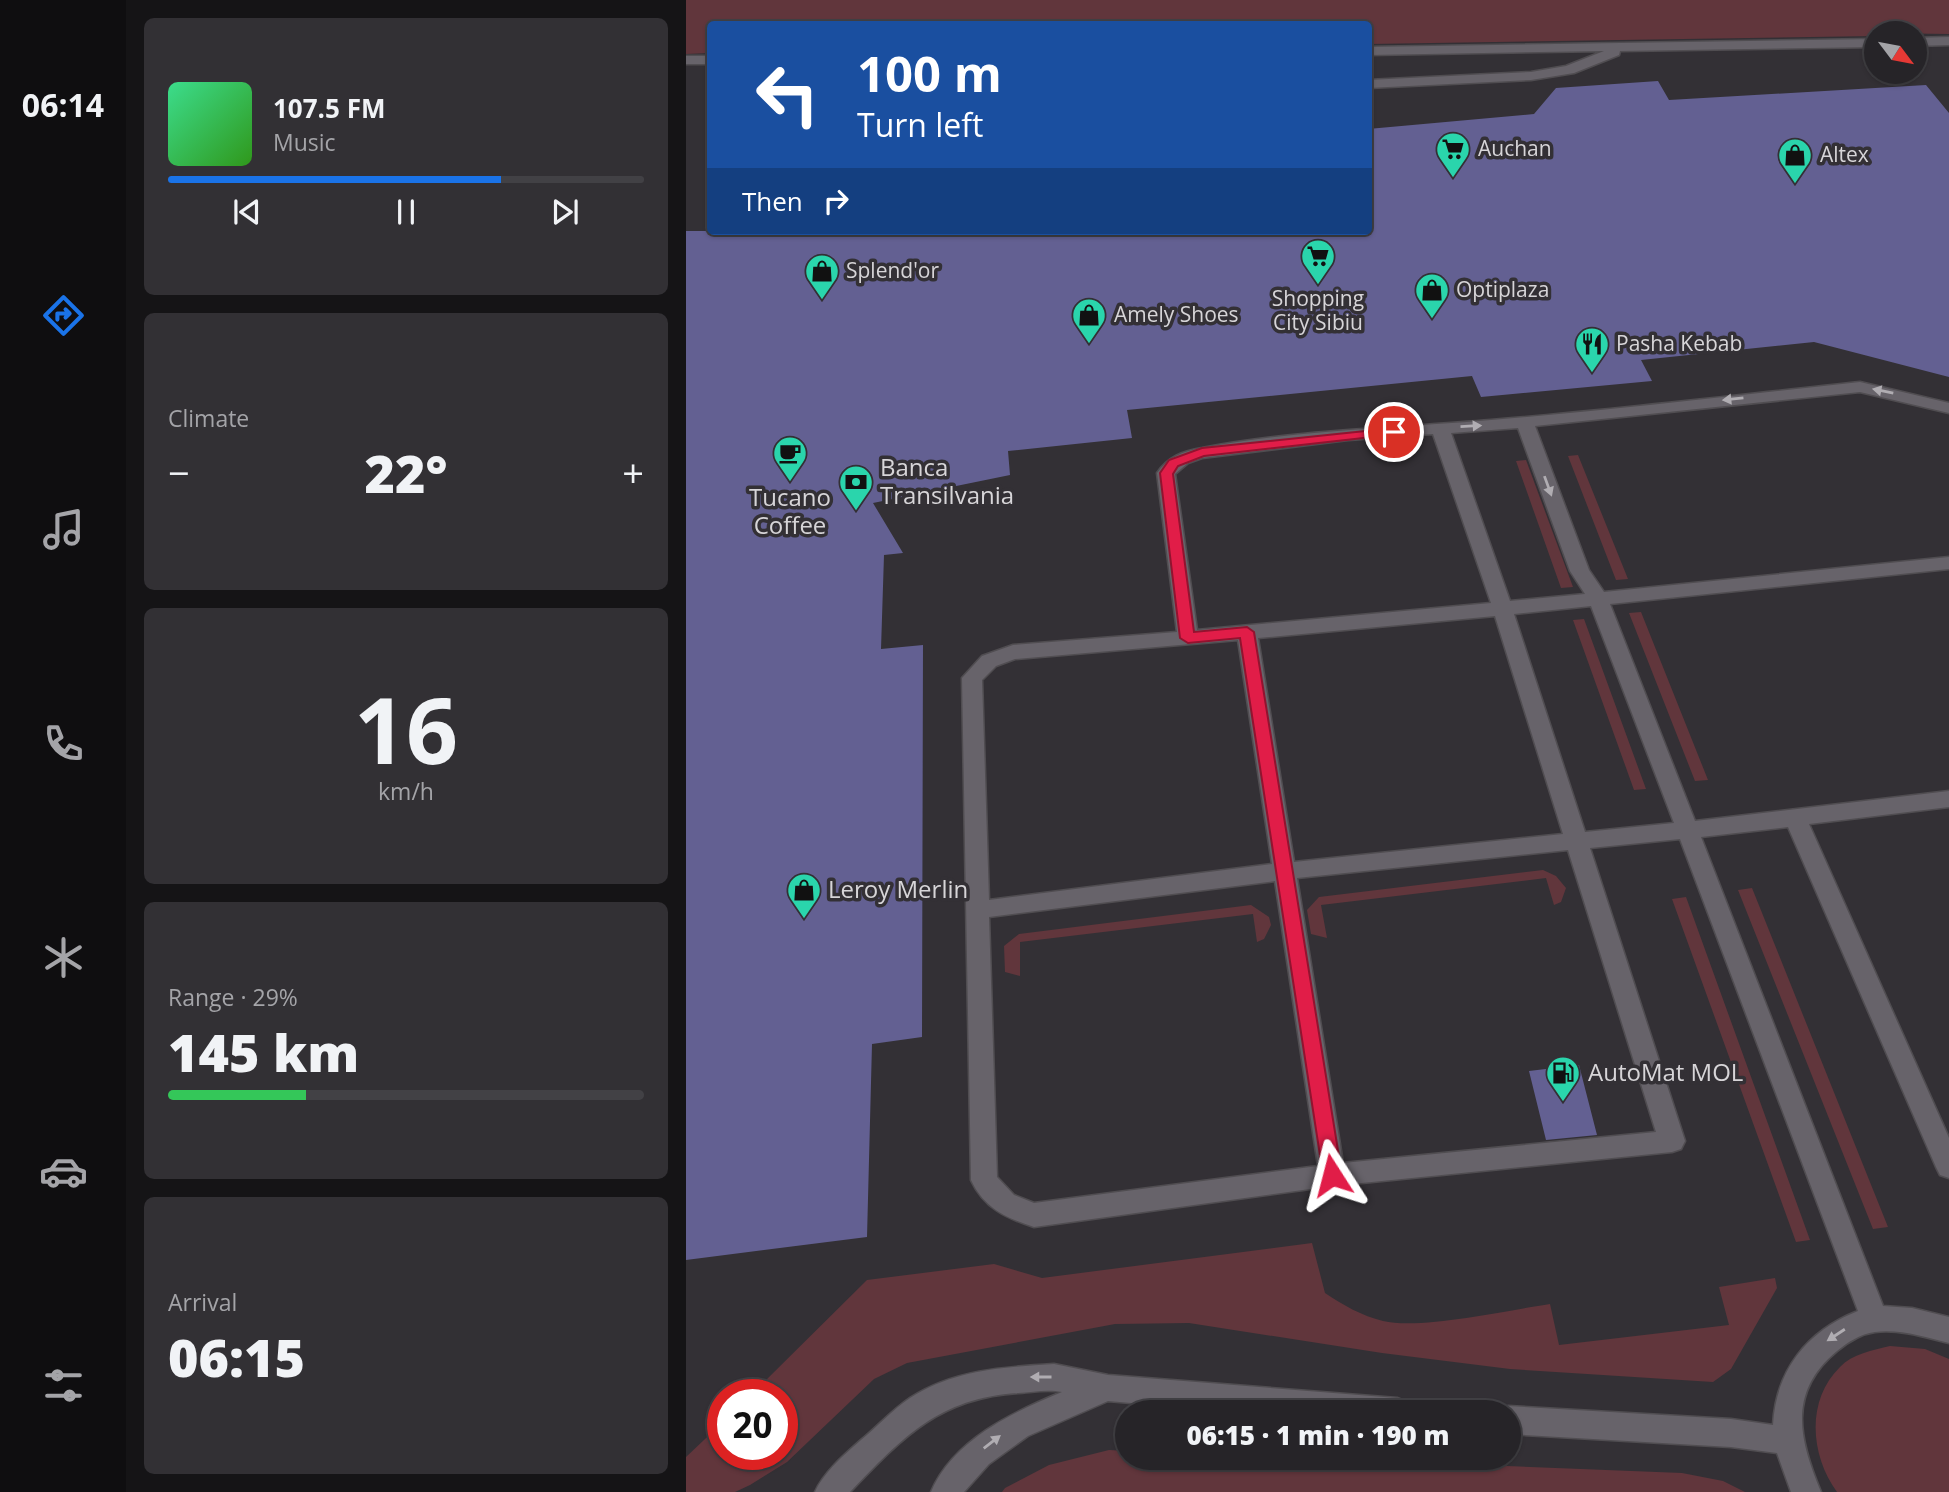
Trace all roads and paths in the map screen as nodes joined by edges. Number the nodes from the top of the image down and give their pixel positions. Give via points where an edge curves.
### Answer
1 (1949, 41) edge
2 (1927, 42) edge
3 (1864, 43) edge
4 (1622, 48) junction
5 (1372, 51) edge
6 (686, 60) edge
7 (707, 60) edge
8 (1372, 85) edge
9 (1949, 408) edge
10 (1525, 422) junction
11 (1440, 428) junction
12 (1949, 563) edge
13 (1598, 598) junction
14 (1502, 607) junction
15 (1247, 632) junction
16 (1188, 638) junction
17 (1949, 799) edge
18 (1796, 819) junction
19 (1687, 831) junction
20 (1576, 842) junction
21 (1284, 871) junction
22 (977, 910) junction
23 (1949, 1167) edge
24 (1332, 1175) junction
25 (1875, 1319) junction
26 (1949, 1330) edge
27 (1108, 1388) junction
28 (1252, 1400) edge
29 (1521, 1421) edge
30 (1788, 1441) junction
31 (830, 1492) edge
32 (946, 1492) edge
33 (1806, 1492) edge

1 - 2 lane
3 - 4 lane
4 - 5 lane
4 - 8 lane via 1569,71
6 - 7 lane
9 -> 10 lane via 1860,387
11 -> 10 lane
10 -> 13 lane via 1580,571
11 - 14 lane
11 - 16 lane via 1202,453 1174,463 1166,473
12 - 13 lane
13 - 14 lane
13 - 19 lane
14 - 15 lane
14 - 20 lane
15 - 16 lane
15 - 21 lane
16 - 22 lane via 1013,652 989,662 972,678
17 - 18 lane
18 - 19 lane
18 - 23 lane
19 - 20 lane
19 - 25 lane
20 - 21 lane
20 - 24 lane via 1672,1140
21 - 22 lane
21 - 24 lane
22 - 24 lane via 984,1180 993,1195 1011,1208 1034,1215
25 - 26 lane via 1917,1321
25 -> 30 lane via 1846,1329 1818,1347 1798,1372 1788,1405
27 - 28 lane
27 -> 31 lane via 1054,1377 1024,1377 956,1391 919,1408
32 -> 27 lane via 975,1456 1009,1430
29 - 30 lane via 1731,1433
30 - 33 lane

